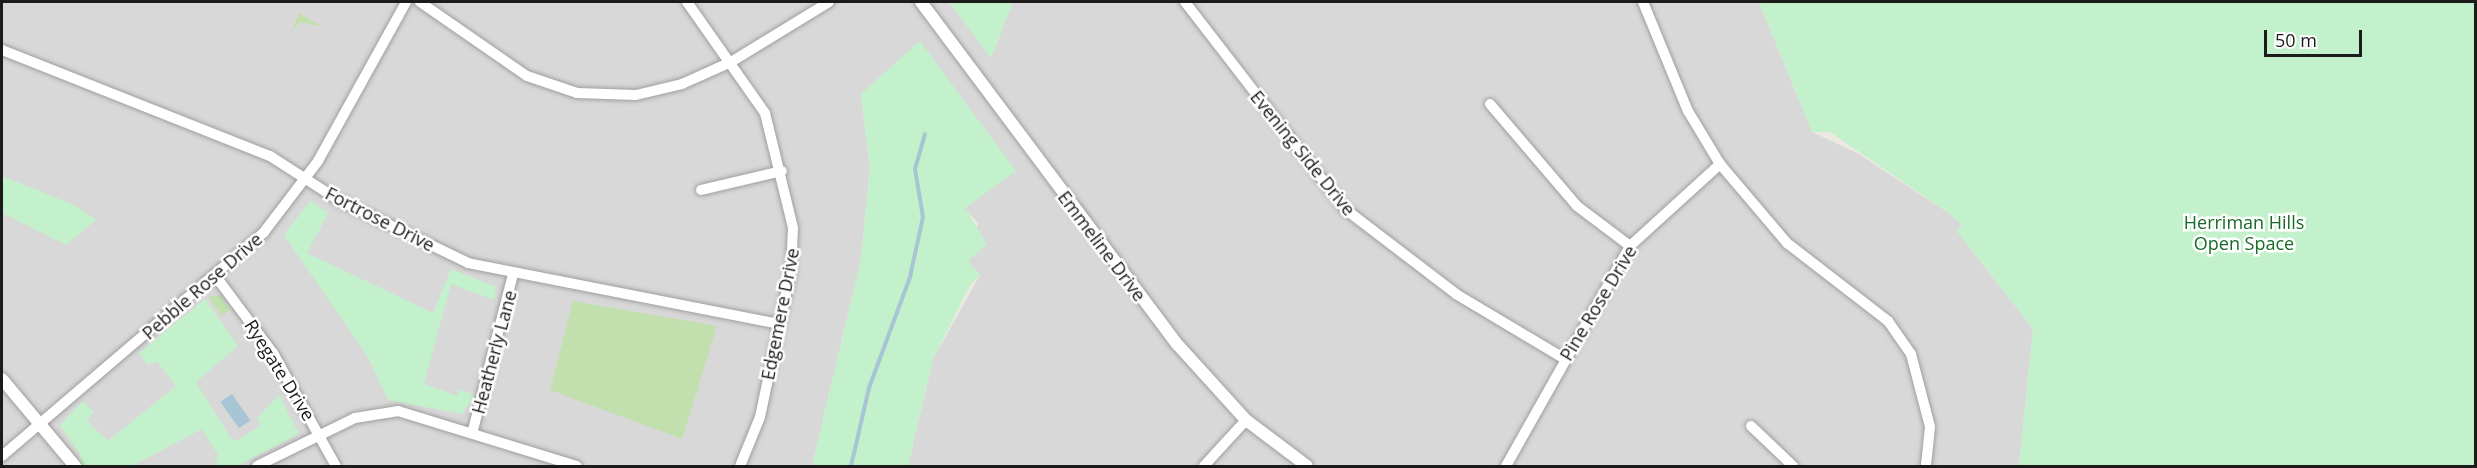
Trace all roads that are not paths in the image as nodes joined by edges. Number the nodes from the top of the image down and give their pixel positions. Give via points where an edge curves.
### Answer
1 (406, 2) edge
2 (420, 2) edge
3 (687, 2) edge
4 (829, 2) edge
5 (921, 2) edge
6 (1185, 2) edge
7 (1642, 2) edge
8 (2, 50) edge
9 (731, 62) junction
10 (1490, 104) dead end
11 (1720, 164) junction
12 (782, 171) junction
13 (306, 178) junction
14 (701, 190) dead end
15 (1630, 246) junction
16 (513, 274) junction
17 (217, 278) junction
18 (780, 324) junction
19 (1565, 359) junction
20 (2, 379) edge
21 (1246, 420) junction
22 (43, 422) junction
23 (1751, 426) dead end
24 (473, 430) junction
25 (320, 435) junction
26 (2, 456) edge
27 (1511, 465) edge
28 (75, 466) edge
29 (257, 466) edge
30 (336, 466) edge
31 (577, 466) edge
32 (740, 466) edge
33 (1204, 466) edge
34 (1307, 466) edge
35 (1793, 466) edge
36 (1926, 466) edge

1 - 13 street, Pebble Rose Drive
2 - 9 street via 527,76 577,93 636,95 682,84
3 - 9 street, Edgemere Drive
4 - 9 street
5 - 21 street, Emmeline Drive via 1177,344
6 - 19 street, Evening Side Drive via 1345,209 1456,294
7 - 11 street via 1688,111
8 - 13 street, Fortrose Drive via 250,147
9 - 12 street, Edgemere Drive via 769,122
10 - 15 street via 1577,206
11 - 15 street, Pine Rose Drive
11 - 36 street via 1787,243 1888,321 1911,354 1930,427
12 - 14 street
12 - 18 street, Edgemere Drive via 794,242
13 - 16 street, Fortrose Drive via 340,201 468,263
13 - 17 street, Pebble Rose Drive via 264,232
15 - 19 street, Pine Rose Drive
16 - 18 street, Fortrose Drive
16 - 24 street, Heatherly Lane
17 - 22 street, Pebble Rose Drive
17 - 25 street, Ryegate Drive via 273,353
18 - 32 street, Edgemere Drive via 758,424
19 - 27 street, Pine Rose Drive
20 - 22 street
21 - 33 street
21 - 34 street, Emmeline Drive
22 - 26 street, Pebble Rose Drive
22 - 28 street
23 - 35 street
24 - 25 street via 398,411 355,418
24 - 31 street
25 - 29 street
25 - 30 street, Ryegate Drive

